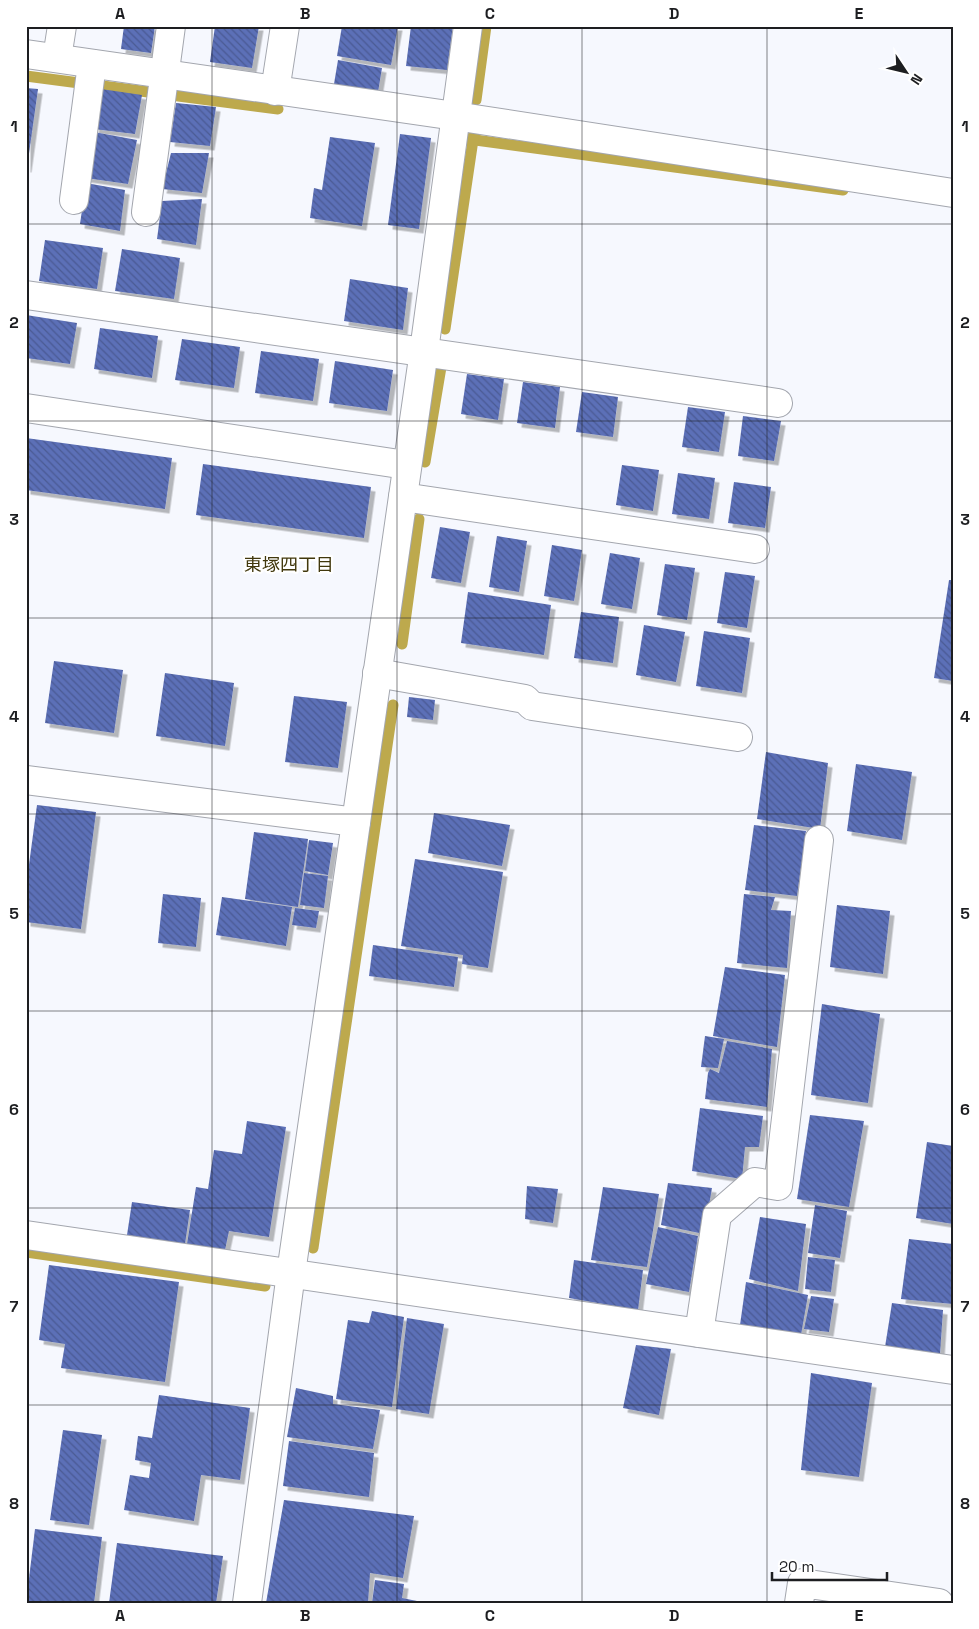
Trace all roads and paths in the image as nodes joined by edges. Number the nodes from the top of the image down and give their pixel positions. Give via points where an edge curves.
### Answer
1 (62, 26) edge
2 (171, 26) edge
3 (285, 26) edge
4 (468, 26) edge
5 (26, 54) edge
6 (57, 58) junction
7 (89, 76) junction
8 (162, 88) junction
9 (275, 91) junction
10 (455, 116) junction
11 (953, 193) edge
12 (74, 200) dead end
13 (146, 212) dead end
14 (26, 295) edge
15 (424, 351) junction
16 (778, 403) dead end
17 (26, 408) edge
18 (406, 464) junction
19 (402, 497) junction
20 (755, 549) dead end
21 (377, 673) junction
22 (738, 737) dead end
23 (26, 780) edge
24 (356, 822) junction
25 (819, 840) dead end
26 (26, 1235) edge
27 (291, 1273) junction
28 (700, 1333) junction
29 (953, 1370) edge
30 (247, 1603) edge
31 (799, 1603) edge
32 (940, 1603) edge

1 - 6 street
2 - 8 street
3 - 9 street
4 - 10 street
5 - 6 street
6 - 7 street
7 - 8 street
7 - 12 street
8 - 9 street
8 - 13 street
9 - 10 street
10 - 11 street
10 - 15 street
14 - 15 street
15 - 16 street
15 - 18 street
17 - 18 street
18 - 19 street
19 - 20 street
19 - 21 street
21 - 22 street via 525,699 532,706
21 - 24 street
23 - 24 street
24 - 27 street
25 - 28 street via 778,1186 755,1182 717,1214
26 - 27 street
27 - 28 street
27 - 30 street
28 - 29 street
31 - 32 street via 802,1582

